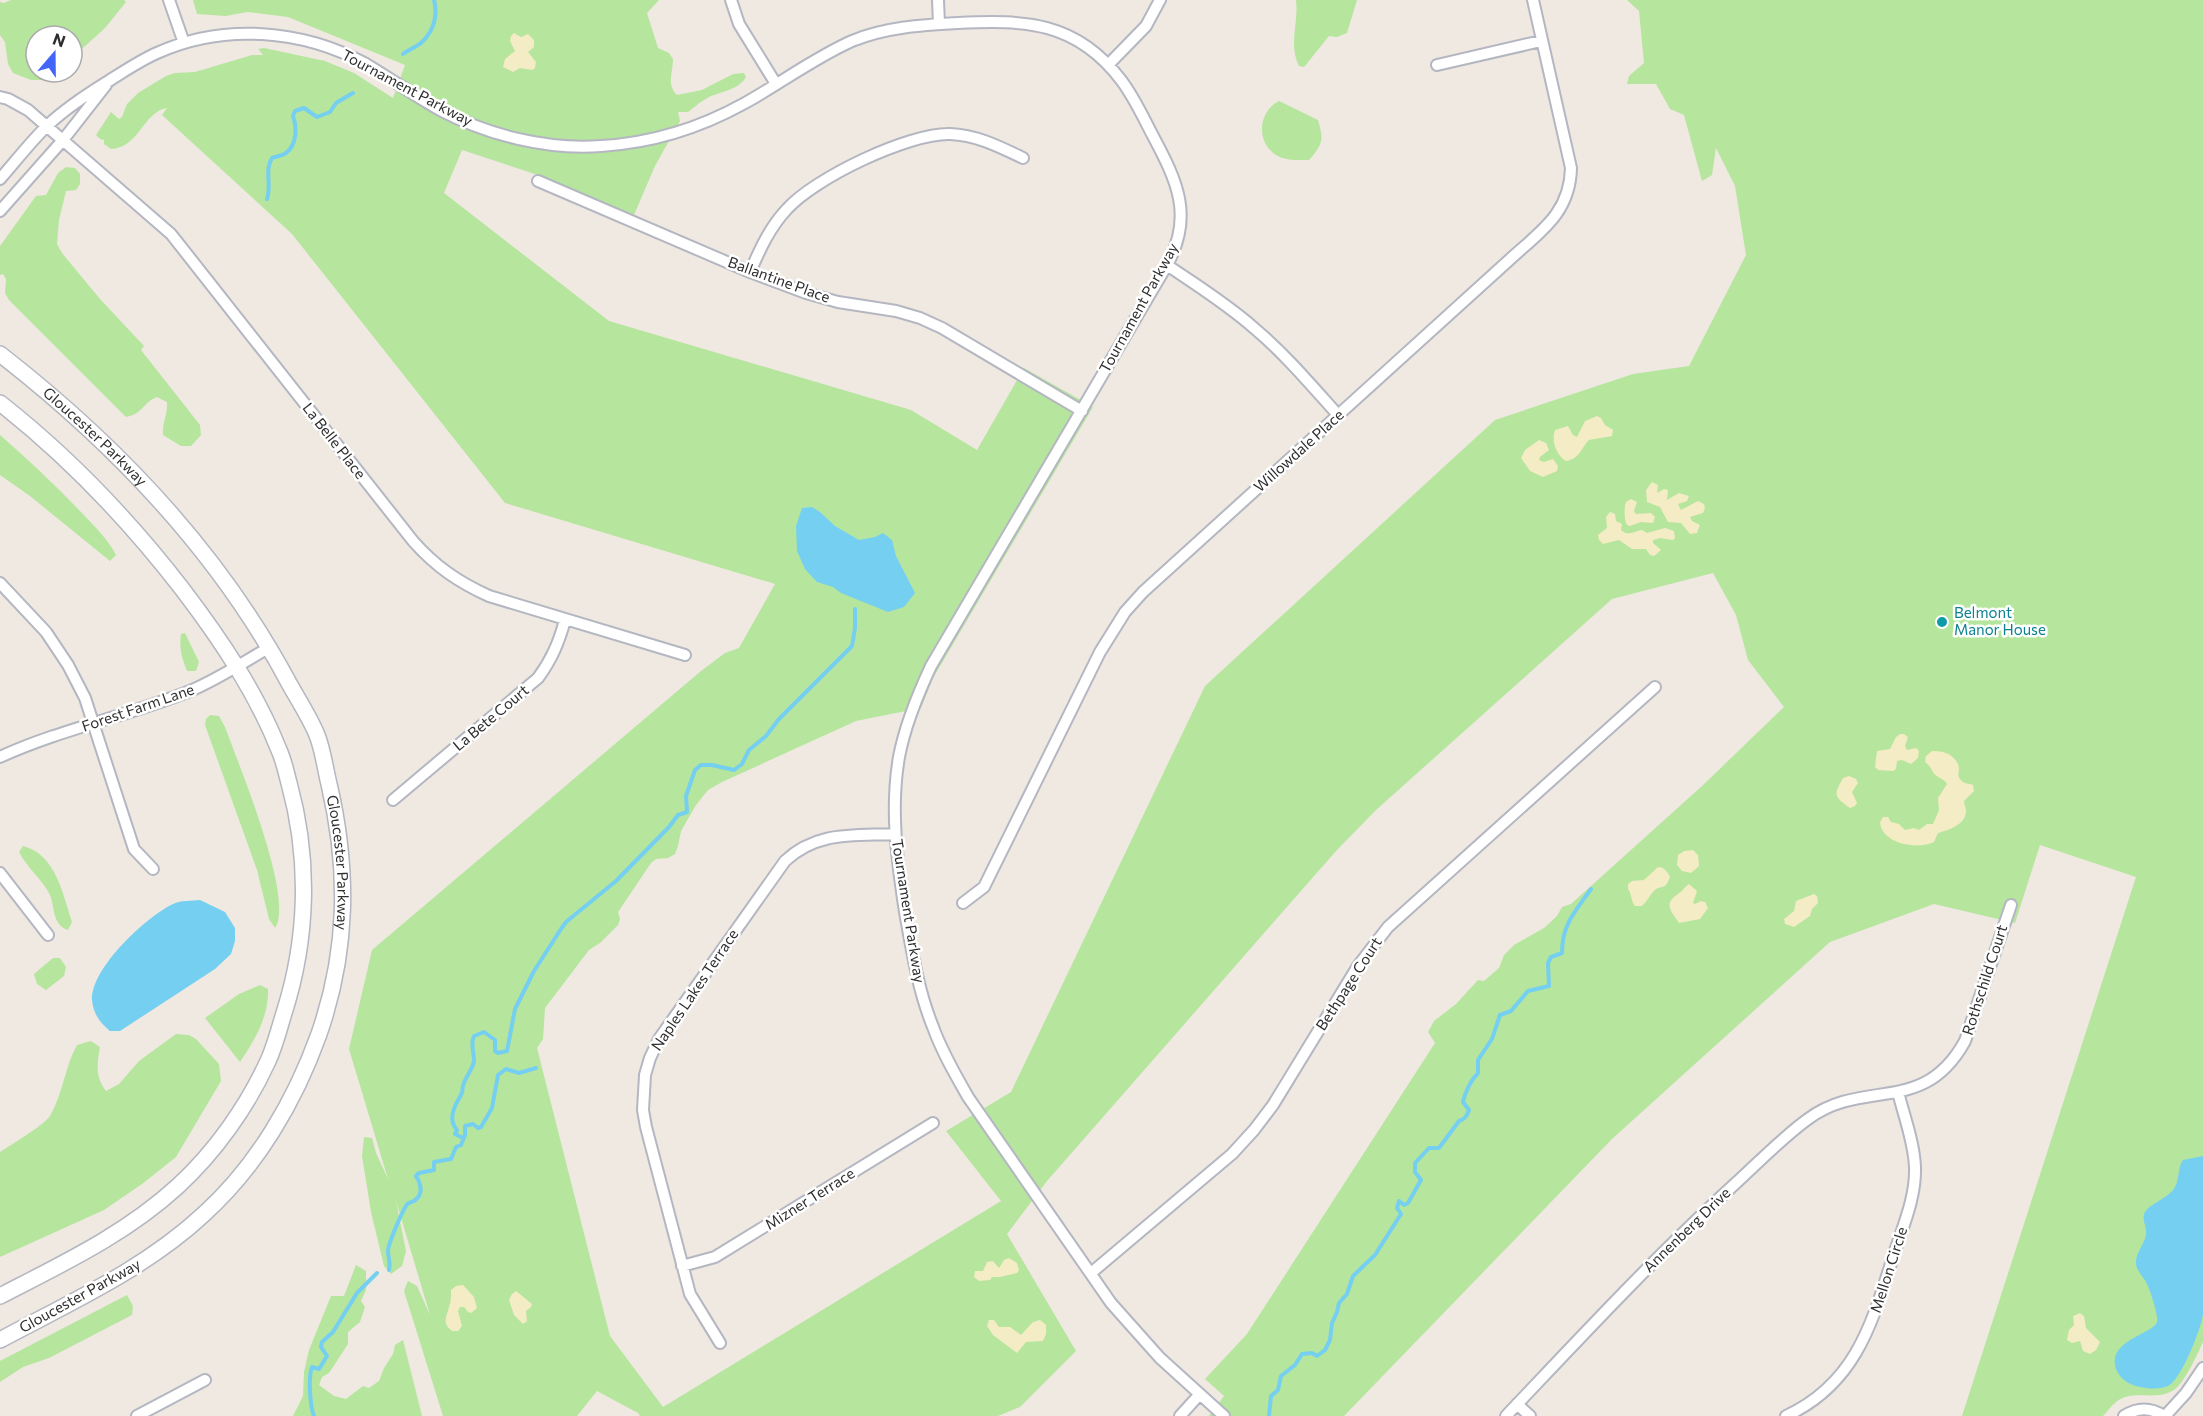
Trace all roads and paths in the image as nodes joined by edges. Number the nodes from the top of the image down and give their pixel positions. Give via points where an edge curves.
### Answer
1 (169, 0) edge
2 (731, 0) edge
3 (938, 0) edge
4 (1160, 0) edge
5 (1533, 0) edge
6 (939, 24) junction
7 (1541, 41) junction
8 (184, 43) junction
9 (1108, 65) junction
10 (1437, 65) dead end
11 (109, 81) junction
12 (776, 84) junction
13 (0, 97) edge
14 (47, 126) junction
15 (63, 140) junction
16 (1023, 158) dead end
17 (0, 179) edge
18 (538, 181) dead end
19 (0, 212) edge
20 (1167, 265) junction
21 (750, 272) junction
22 (0, 354) edge
23 (0, 403) edge
24 (1082, 411) junction
25 (1338, 415) junction
26 (0, 583) edge
27 (565, 620) junction
28 (270, 647) junction
29 (685, 655) dead end
30 (237, 667) junction
31 (1655, 687) dead end
32 (93, 724) junction
33 (0, 757) edge
34 (393, 800) dead end
35 (895, 834) junction
36 (153, 869) dead end
37 (0, 873) edge
38 (963, 903) dead end
39 (2010, 905) dead end
40 (48, 935) dead end
41 (1898, 1092) junction
42 (933, 1123) dead end
43 (682, 1266) junction
44 (1090, 1273) junction
45 (0, 1296) edge
46 (0, 1340) edge
47 (720, 1343) dead end
48 (2203, 1368) edge
49 (205, 1380) dead end
50 (1199, 1395) junction
51 (1517, 1404) junction
52 (137, 1416) edge
53 (1180, 1416) edge
54 (1224, 1416) edge
55 (1506, 1416) edge
56 (1530, 1416) edge
57 (1786, 1416) edge
58 (2124, 1416) edge
59 (2164, 1416) edge

1 - 8 street
2 - 12 street via 739,24
3 - 6 street
4 - 9 street via 1146,26
5 - 7 street, Willowdale Place
6 - 9 street, Tournament Parkway via 1005,21 1044,26 1084,45
6 - 12 street, Tournament Parkway via 890,30 854,41
7 - 10 street
7 - 25 street, Willowdale Place via 1571,168 1564,203 1553,220
8 - 11 street, Tournament Parkway via 132,65
8 - 12 street, Tournament Parkway via 232,34 286,36 316,43 365,64 437,109 468,123 510,137 561,146 595,147 659,138 718,118
9 - 20 street, Tournament Parkway via 1129,92 1177,186 1181,201 1179,237
11 - 14 street, Tournament Parkway
11 - 15 street, Tournament Parkway
13 - 14 street, La Belle Place via 20,104
14 - 15 street, La Belle Place
14 - 17 street, Tournament Parkway
15 - 19 street, Tournament Parkway
15 - 27 street, La Belle Place via 171,234 428,559 489,596
16 - 21 street via 986,141 960,135 933,135 897,145 804,193 774,224
18 - 21 street, Ballantine Place
20 - 24 street, Tournament Parkway
20 - 25 street via 1254,327
21 - 24 street, Ballantine Place via 838,302 920,318
22 - 28 main road, Gloucester Parkway via 142,480 222,575
23 - 30 main road via 55,448 115,507 168,570
24 - 35 street, Tournament Parkway via 931,666 907,725 899,757
25 - 38 street, Willowdale Place via 1125,612 1100,652 984,887
26 - 32 street via 58,648 85,698
27 - 29 street, La Belle Place
27 - 34 street, La Bete Court via 558,647 538,678
28 - 30 street, Forest Farm Lane
28 - 46 main road, Gloucester Parkway via 317,736 340,843 341,950 329,1005 313,1050 269,1137 204,1215 119,1277
30 - 32 street, Forest Farm Lane via 190,691
30 - 45 main road via 280,752 302,845 303,918 295,980 268,1060 222,1137 180,1184 146,1214 101,1243
31 - 44 street, Bethpage Court via 1388,927 1358,966 1254,1130 1232,1154
32 - 33 street, Forest Farm Lane
32 - 36 street via 134,849
35 - 43 street, Naples Lakes Terrace via 825,838 796,850 658,1039 645,1075 643,1110
35 - 44 street, Tournament Parkway via 913,960 941,1045 968,1097
37 - 40 street
39 - 41 street, Rothschild Court via 1957,1056 1933,1079
41 - 51 street, Annenberg Drive via 1846,1101 1827,1108 1797,1128 1688,1226
41 - 57 street, Mellon Circle via 1913,1152 1913,1190 1871,1325 1848,1366 1831,1385
42 - 43 street, Mizner Terrace via 715,1257
43 - 47 street, Naples Lakes Terrace via 690,1294
44 - 50 street, Tournament Parkway via 1136,1332
48 - 59 street via 2186,1394
49 - 52 street
50 - 53 street
50 - 54 street, Tournament Parkway
51 - 55 street, Annenberg Drive
51 - 56 street
58 - 59 street via 2146,1408

